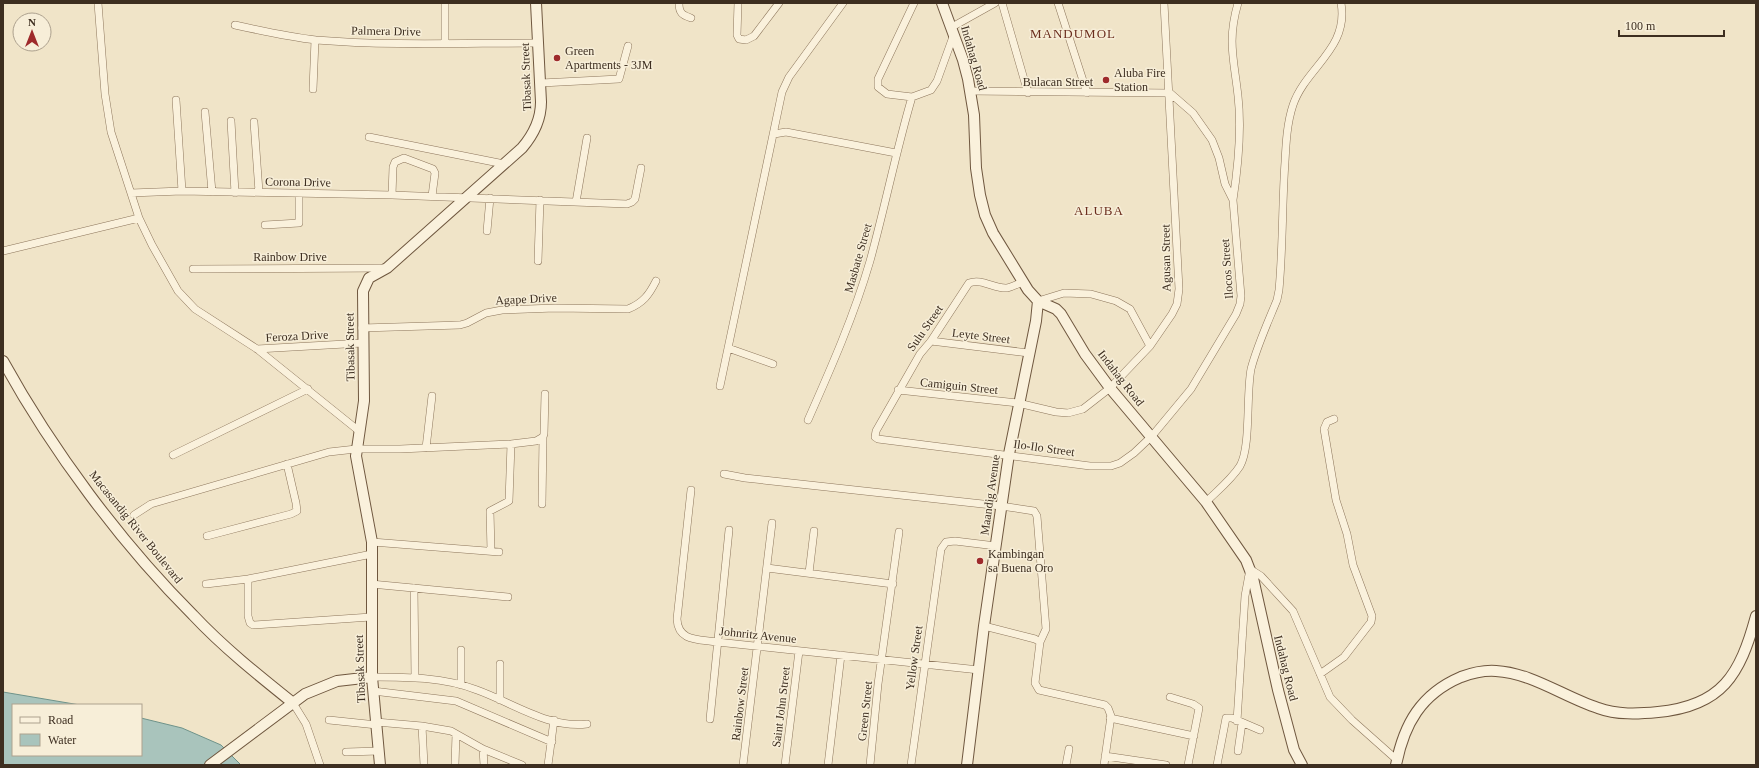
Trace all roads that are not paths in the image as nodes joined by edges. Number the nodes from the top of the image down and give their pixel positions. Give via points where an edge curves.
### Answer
1 (98, 3) edge
2 (445, 3) edge
3 (536, 3) edge
4 (679, 3) edge
5 (738, 3) edge
6 (779, 3) edge
7 (843, 3) edge
8 (914, 3) edge
9 (942, 3) edge
10 (995, 3) edge
11 (1002, 3) edge
12 (1058, 3) edge
13 (1164, 3) edge
14 (1238, 3) edge
15 (1341, 3) edge
16 (691, 18) dead end
17 (235, 25) dead end
18 (953, 31) junction
19 (315, 40) junction
20 (445, 43) junction
21 (538, 43) junction
22 (628, 46) dead end
23 (541, 83) junction
24 (313, 89) dead end
25 (970, 91) junction
26 (1028, 93) junction
27 (1087, 93) junction
28 (1170, 93) junction
29 (912, 97) junction
30 (176, 100) dead end
31 (205, 112) dead end
32 (231, 121) dead end
33 (254, 122) dead end
34 (774, 134) junction
35 (369, 137) dead end
36 (587, 138) dead end
37 (896, 153) junction
38 (504, 164) junction
39 (641, 168) dead end
40 (182, 191) junction
41 (212, 192) junction
42 (259, 192) junction
43 (130, 193) junction
44 (235, 193) junction
45 (299, 193) junction
46 (392, 195) junction
47 (432, 196) junction
48 (466, 197) junction
49 (490, 198) junction
50 (540, 200) junction
51 (1233, 200) junction
52 (576, 202) junction
53 (139, 218) junction
54 (265, 225) dead end
55 (487, 231) dead end
56 (3, 251) edge
57 (538, 261) dead end
58 (387, 268) junction
59 (193, 269) dead end
60 (656, 281) dead end
61 (1022, 282) junction
62 (1038, 301) junction
63 (362, 328) junction
64 (931, 341) junction
65 (363, 343) junction
66 (1150, 346) junction
67 (728, 348) junction
68 (256, 349) junction
69 (1029, 353) junction
70 (3, 361) edge
71 (774, 364) dead end
72 (720, 386) dead end
73 (1110, 388) junction
74 (308, 389) junction
75 (898, 390) junction
76 (545, 394) dead end
77 (432, 396) dead end
78 (1018, 403) junction
79 (1334, 419) dead end
80 (808, 420) dead end
81 (358, 431) junction
82 (1152, 436) junction
83 (543, 437) junction
84 (875, 437) joint
85 (511, 444) junction
86 (426, 448) junction
87 (356, 449) junction
88 (1009, 454) junction
89 (172, 455) dead end
90 (287, 464) junction
91 (724, 474) dead end
92 (690, 490) dead end
93 (1206, 502) junction
94 (542, 504) dead end
95 (1001, 506) junction
96 (134, 515) dead end
97 (772, 523) dead end
98 (729, 530) dead end
99 (814, 531) dead end
100 (899, 532) dead end
101 (207, 536) dead end
102 (372, 542) junction
103 (996, 546) junction
104 (491, 551) junction
105 (499, 552) dead end
106 (372, 554) junction
107 (767, 568) junction
108 (1250, 569) junction
109 (808, 573) junction
110 (248, 578) junction
111 (206, 584) dead end
112 (371, 584) junction
113 (893, 584) junction
114 (414, 588) junction
115 (508, 597) dead end
116 (1756, 616) edge
117 (371, 617) junction
118 (984, 626) junction
119 (717, 642) junction
120 (1040, 642) junction
121 (758, 646) junction
122 (461, 650) dead end
123 (799, 651) junction
124 (841, 655) junction
125 (882, 660) junction
126 (500, 664) dead end
127 (924, 665) junction
128 (979, 670) junction
129 (1320, 674) junction
130 (372, 677) junction
131 (415, 678) junction
132 (460, 685) junction
133 (373, 691) junction
134 (1170, 697) dead end
135 (500, 700) junction
136 (293, 703) junction
137 (1110, 718) junction
138 (710, 719) dead end
139 (329, 720) dead end
140 (554, 720) junction
141 (1240, 722) junction
142 (376, 723) junction
143 (587, 724) dead end
144 (422, 726) junction
145 (1260, 730) dead end
146 (456, 734) junction
147 (1194, 736) junction
148 (552, 742) junction
149 (483, 748) junction
150 (1069, 749) dead end
151 (379, 751) junction
152 (1238, 751) dead end
153 (346, 752) dead end
154 (1105, 756) junction
155 (1396, 762) edge
156 (210, 765) edge
157 (320, 765) edge
158 (380, 765) edge
159 (424, 765) edge
160 (455, 765) edge
161 (484, 765) edge
162 (522, 765) edge
163 (548, 765) edge
164 (743, 765) edge
165 (785, 765) edge
166 (828, 765) edge
167 (870, 765) edge
168 (912, 765) edge
169 (967, 765) edge
170 (1066, 765) edge
171 (1104, 765) edge
172 (1166, 765) edge
173 (1188, 765) edge
174 (1217, 765) edge
175 (1302, 765) edge

1 - 43 street via 108,118
2 - 20 street
3 - 21 street, Tibasak Street
4 - 16 street via 680,12
5 - 6 street via 737,35 739,39 746,40 754,36
7 - 34 street via 789,77 782,92
8 - 29 street via 877,84 888,94
9 - 18 street, Indahag Road
10 - 18 street
11 - 26 street
12 - 27 street
13 - 28 street, Agusan Street
14 - 51 street via 1232,27 1231,48 1238,97
15 - 93 street via 1342,20 1339,35 1298,95 1291,112 1282,195 1279,290 1252,368 1246,450 1229,479
17 - 19 street, Palmera Drive
18 - 25 street, Indahag Road
18 - 29 street via 934,87
19 - 20 street, Palmera Drive
19 - 24 street
20 - 21 street, Palmera Drive
21 - 23 street, Tibasak Street
22 - 23 street via 619,79
23 - 38 street, Tibasak Street via 541,111 536,128 528,141
25 - 26 street, Bulacan Street
25 - 61 street, Indahag Road via 974,115 976,168 985,215
26 - 27 street, Bulacan Street
27 - 28 street, Bulacan Street
28 - 51 street, Ilocos Street via 1193,113 1212,140 1225,184
28 - 66 street, Agusan Street via 1179,289 1177,304 1172,314
29 - 37 street, Masbate Street
30 - 40 street
31 - 41 street
32 - 44 street
33 - 42 street
34 - 37 street via 786,132
34 - 67 street
35 - 38 street
36 - 52 street
37 - 80 street, Masbate Street via 856,304
38 - 48 street, Tibasak Street
39 - 52 street, Corona Drive via 632,202
40 - 41 street, Corona Drive
40 - 43 street, Corona Drive
41 - 44 street, Corona Drive
42 - 44 street, Corona Drive
42 - 45 street, Corona Drive
43 - 53 street
45 - 46 street, Corona Drive
45 - 54 street via 299,223
46 - 47 street, Corona Drive
46 - 47 street via 393,166 395,162 404,158 433,169 435,173
47 - 48 street, Corona Drive
48 - 49 street, Corona Drive
48 - 58 street, Tibasak Street
49 - 50 street, Corona Drive
49 - 55 street
50 - 52 street, Corona Drive
50 - 57 street
51 - 82 street, Ilocos Street via 1240,304 1191,389
53 - 56 street
53 - 68 street via 184,299
58 - 59 street, Rainbow Drive
58 - 63 street, Tibasak Street via 370,278 364,286
60 - 63 street, Agape Drive via 650,294 628,309 526,308 486,313 460,325
61 - 62 street, Indahag Road
61 - 64 street, Sulu Street via 1008,288 981,281 969,283
62 - 66 street via 1064,293 1091,294 1116,301 1130,309
62 - 69 street, Maandig Avenue
62 - 73 street, Indahag Road via 1062,314 1085,354
63 - 65 street, Tibasak Street
64 - 69 street, Leyte Street
64 - 75 street, Sulu Street
65 - 68 street, Feroza Drive
65 - 81 street, Tibasak Street via 364,401
66 - 73 street, Agusan Street
67 - 71 street
67 - 72 street
68 - 74 street
69 - 78 street, Maandig Avenue
70 - 136 street, Macasandig River Boulevard via 53,441 140,558 193,616
73 - 78 street, Agusan Street via 1090,405 1068,413
73 - 82 street, Indahag Road
74 - 81 street
74 - 89 street
75 - 78 street, Camiguin Street
75 - 84 street, Sulu Street via 876,430
76 - 83 street
77 - 86 street
78 - 88 street, Maandig Avenue
79 - 129 street via 1327,422 1324,429 1333,486 1353,565 1369,607 1371,622 1344,657
81 - 87 street, Tibasak Street
82 - 88 street, Ilo-Ilo Street via 1130,456 1110,466 1090,466
82 - 93 street, Indahag Road
83 - 85 street via 536,441
83 - 94 street
84 - 88 street, Ilo-Ilo Street
85 - 86 street
85 - 104 street via 509,501 490,511
86 - 87 street
87 - 90 street via 329,452
87 - 102 street, Tibasak Street via 357,468
88 - 95 street, Maandig Avenue
90 - 96 street via 151,504
90 - 101 street via 297,511
91 - 95 street
92 - 119 street, Johnritz Avenue via 677,627 680,633 688,637
93 - 108 street, Indahag Road
95 - 103 street, Maandig Avenue
95 - 120 street via 1033,511 1037,516 1046,629
97 - 107 street, Rainbow Street
98 - 119 street
99 - 109 street
100 - 113 street, Green Street
102 - 104 street
102 - 106 street, Tibasak Street
103 - 118 street, Maandig Avenue
103 - 127 street, Yellow Street via 950,541 943,545
104 - 105 street
106 - 110 street
106 - 112 street, Tibasak Street
107 - 109 street
107 - 121 street, Rainbow Street
108 - 129 street via 1261,576 1293,611
108 - 141 street via 1245,596
108 - 175 street, Indahag Road via 1278,690 1294,750
109 - 113 street
110 - 111 street
110 - 117 street via 248,616 253,625
112 - 114 street
112 - 117 street, Tibasak Street
113 - 125 street, Green Street
114 - 115 street
114 - 131 street
116 - 155 street via 1746,649 1734,673 1713,696 1696,705 1673,711 1625,714 1599,709 1524,677 1482,670 1452,681 1435,691 1422,704 1407,728
117 - 130 street, Tibasak Street
118 - 120 street
118 - 128 street, Maandig Avenue
119 - 121 street, Johnritz Avenue
119 - 138 street
120 - 137 street via 1035,683 1037,688 1043,692 1104,705 1110,712
121 - 123 street, Johnritz Avenue
121 - 164 street, Rainbow Street
122 - 132 street
123 - 124 street, Johnritz Avenue
123 - 165 street, Saint John Street
124 - 125 street, Johnritz Avenue
124 - 166 street
125 - 127 street, Johnritz Avenue
125 - 167 street, Green Street
126 - 135 street
127 - 128 street, Johnritz Avenue
127 - 168 street, Yellow Street
128 - 169 street, Maandig Avenue
129 - 155 street via 1334,702
130 - 131 street
130 - 133 street, Tibasak Street
130 - 136 street via 326,684
131 - 132 street
132 - 135 street
133 - 142 street, Tibasak Street
133 - 148 street via 456,701
134 - 147 street via 1199,708
135 - 140 street
136 - 156 street
136 - 157 street via 306,724
137 - 147 street
137 - 154 street
139 - 142 street
140 - 143 street
140 - 148 street
141 - 145 street
141 - 152 street
141 - 174 street via 1230,717 1225,719
142 - 144 street
142 - 151 street, Tibasak Street
144 - 146 street
144 - 159 street
146 - 149 street
146 - 160 street
147 - 173 street
148 - 163 street
149 - 161 street
149 - 162 street
150 - 170 street
151 - 153 street
151 - 158 street, Tibasak Street
154 - 171 street
154 - 172 street

